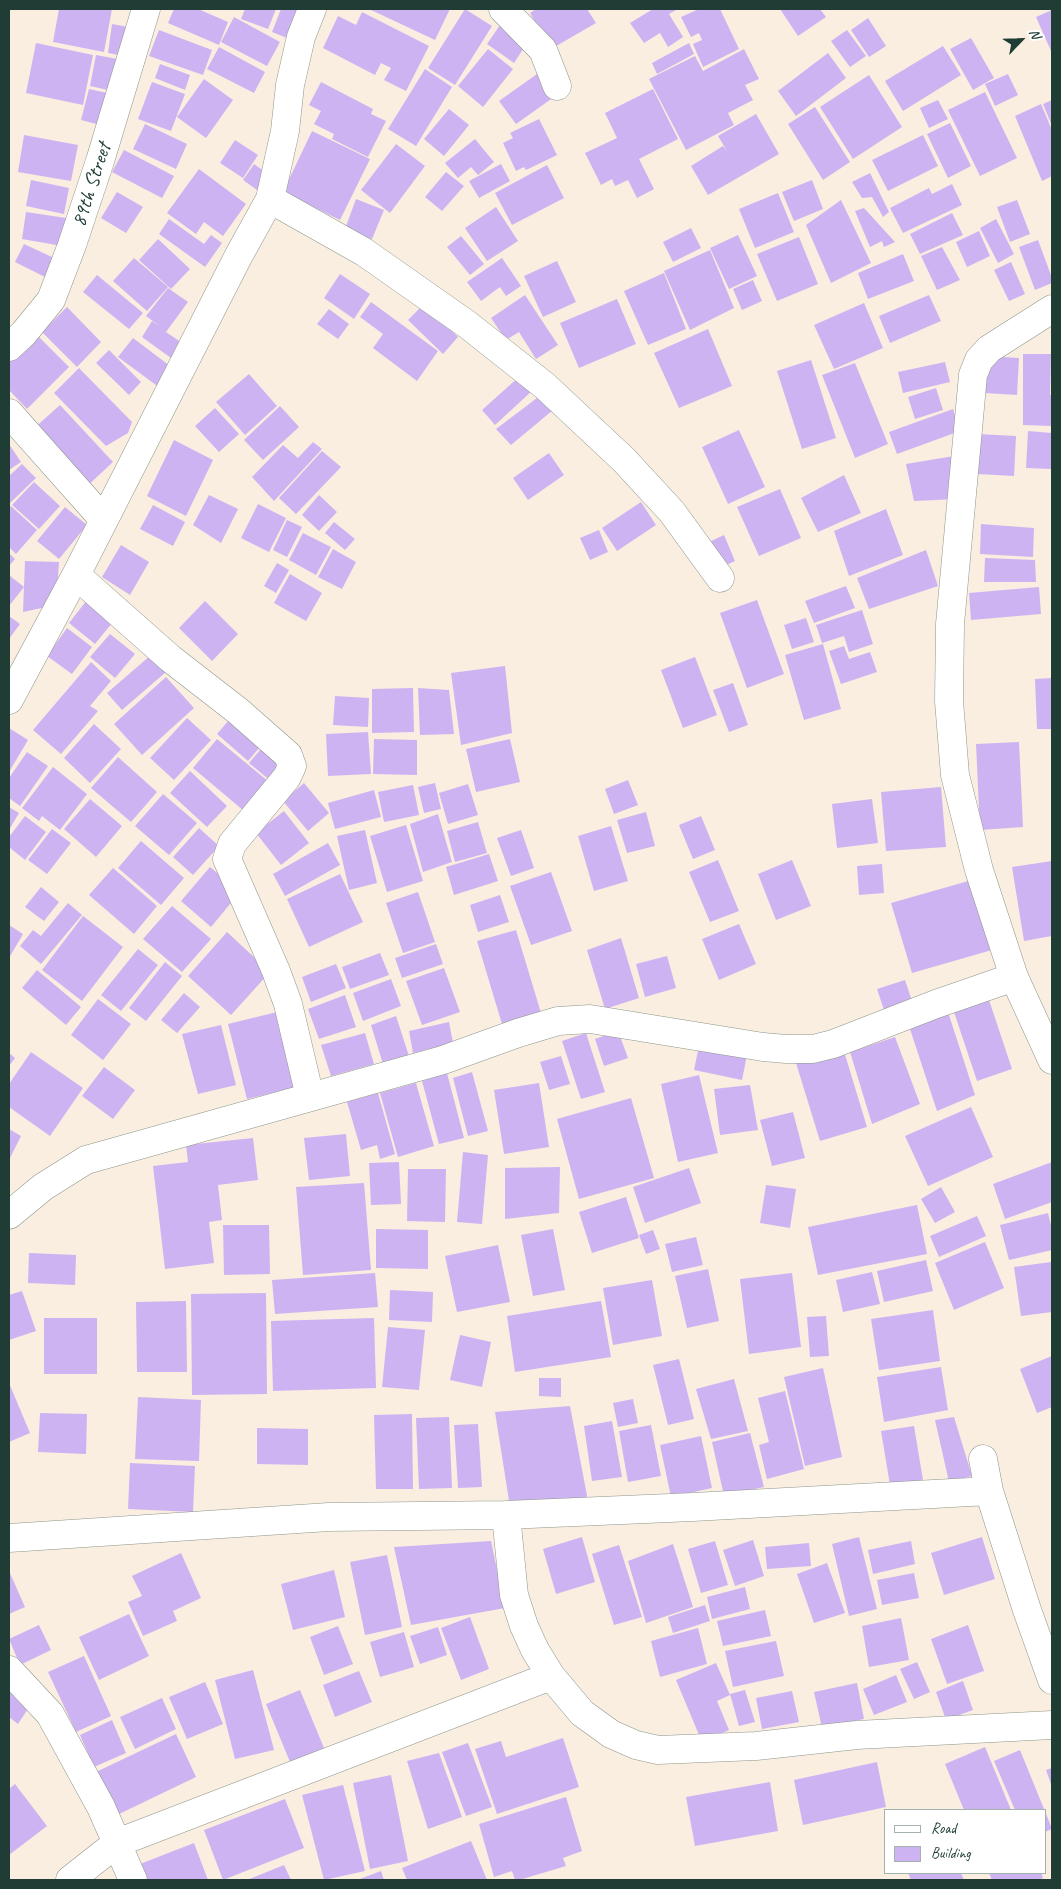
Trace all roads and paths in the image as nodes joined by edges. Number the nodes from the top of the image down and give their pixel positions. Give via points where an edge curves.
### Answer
1 (146, 9) edge
2 (312, 9) edge
3 (503, 9) edge
4 (557, 86) dead end
5 (270, 199) junction
6 (1052, 310) edge
7 (9, 347) edge
8 (9, 413) edge
9 (104, 520) junction
10 (76, 575) junction
11 (720, 578) dead end
12 (9, 700) edge
13 (1014, 977) junction
14 (1052, 1060) edge
15 (310, 1097) junction
16 (9, 1215) edge
17 (983, 1459) dead end
18 (989, 1491) junction
19 (506, 1514) junction
20 (9, 1538) edge
21 (9, 1670) edge
22 (551, 1676) junction
23 (1052, 1680) edge
24 (1052, 1725) edge
25 (117, 1843) junction
26 (70, 1880) edge
27 (133, 1880) edge

1 - 7 street, 89th Street via 72,245 51,300
2 - 5 street via 301,37 290,85 285,131
3 - 4 street via 542,50
5 - 9 street
5 - 11 street via 364,252 545,386 624,460 672,512
6 - 13 street via 989,349 979,360 972,376 950,624 949,701 955,776 979,870
8 - 9 street
9 - 10 street
10 - 12 street
10 - 15 street via 171,659 288,755 292,766 287,777 232,844 227,859 288,1004
13 - 14 street
13 - 15 street via 814,1049 763,1047 590,1019 558,1021 443,1060
15 - 16 street via 86,1160
17 - 18 street
18 - 19 street via 693,1508
18 - 23 street
19 - 20 street via 329,1517
19 - 22 street via 514,1595 524,1626
21 - 25 street via 50,1714
22 - 24 street via 582,1712 610,1734 658,1750 756,1746 867,1734
22 - 25 street
25 - 26 street
25 - 27 street

